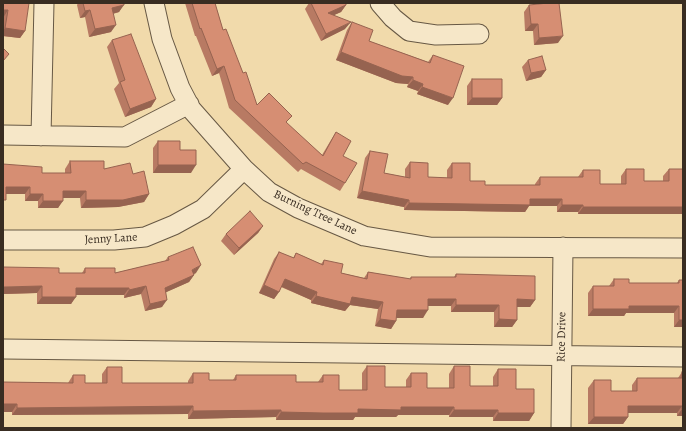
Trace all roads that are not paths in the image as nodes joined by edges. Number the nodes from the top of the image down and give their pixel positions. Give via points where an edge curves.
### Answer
1 (44, 3) edge
2 (154, 3) edge
3 (380, 3) edge
4 (480, 34) dead end
5 (189, 104) junction
6 (3, 135) edge
7 (41, 136) junction
8 (244, 169) junction
9 (3, 240) edge
10 (563, 246) junction
11 (683, 248) edge
12 (3, 349) edge
13 (562, 356) junction
14 (683, 357) edge
15 (561, 428) edge

1 - 7 street
2 - 5 street, Burning Tree Lane via 162,39 180,88
3 - 4 street via 393,18 410,31 436,35
5 - 7 street via 125,137
5 - 8 street, Burning Tree Lane via 214,137
6 - 7 street
8 - 9 street, Jenny Lane via 203,209 146,237 114,240
8 - 10 street, Burning Tree Lane via 269,192 364,236 430,246
10 - 11 street, Burning Tree Lane
10 - 13 street, Rice Drive
12 - 13 street
13 - 14 street
13 - 15 street, Rice Drive

